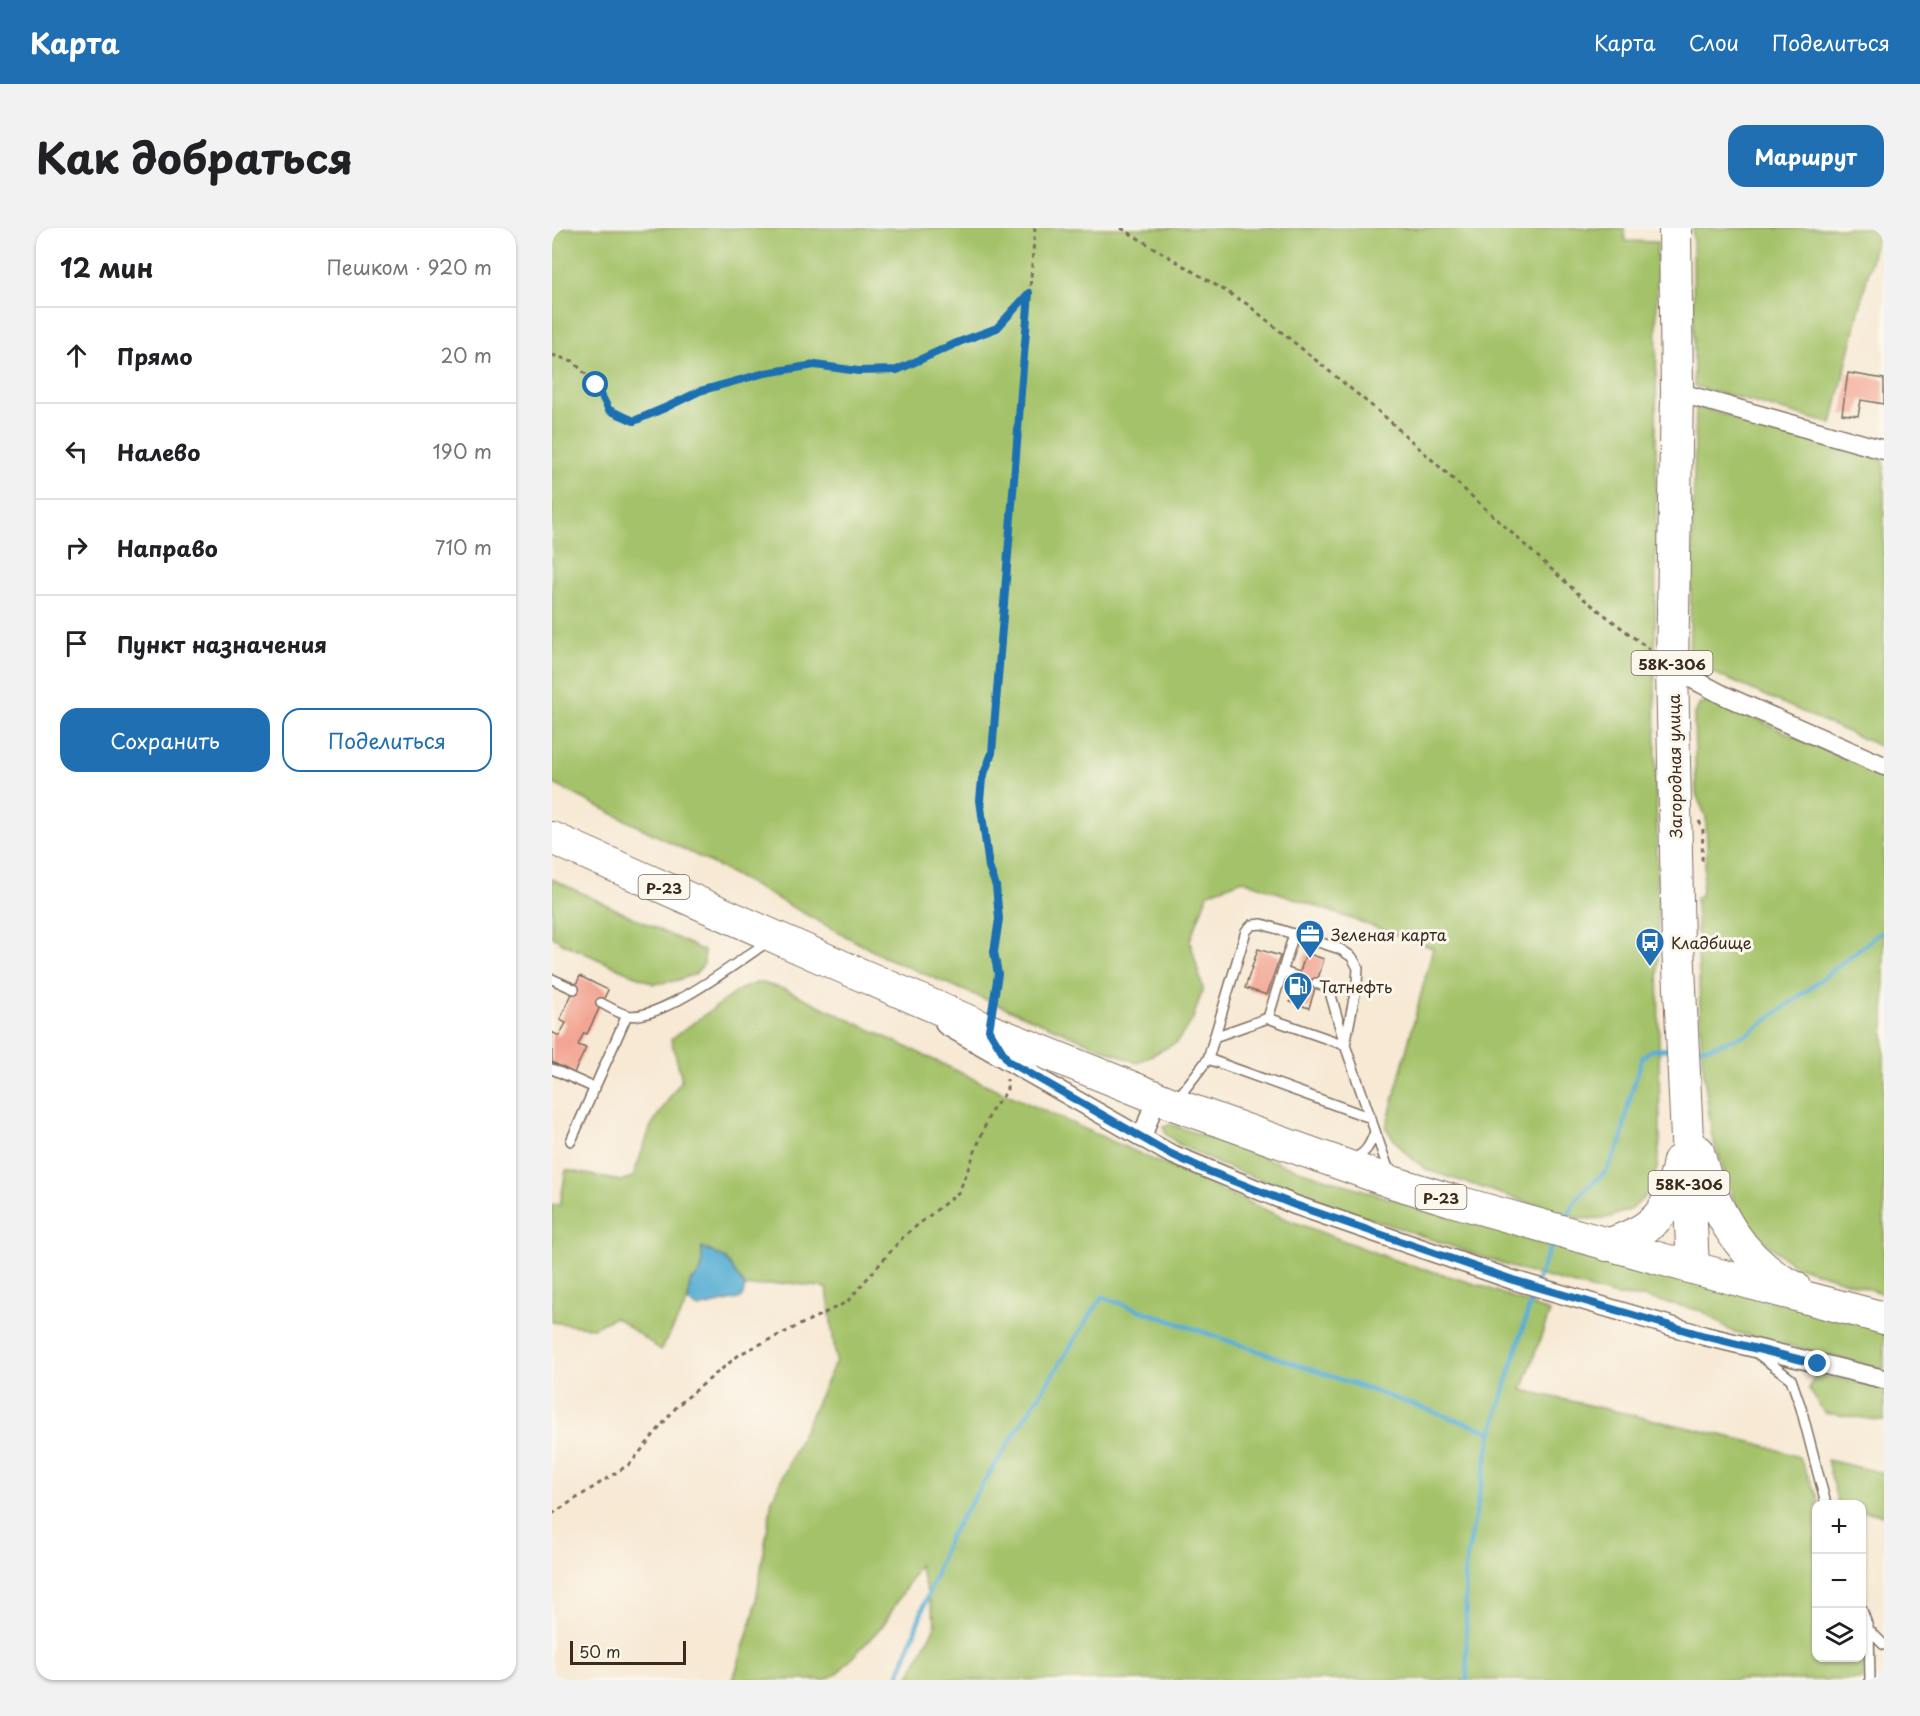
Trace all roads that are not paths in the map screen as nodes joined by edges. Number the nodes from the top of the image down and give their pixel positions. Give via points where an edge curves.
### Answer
1 (1675, 228) edge
2 (1677, 392) junction
3 (1884, 450) edge
4 (1672, 668) junction
5 (1884, 766) edge
6 (552, 838) edge
7 (1294, 934) junction
8 (775, 937) junction
9 (843, 967) junction
10 (1283, 972) junction
11 (1298, 977) dead end
12 (552, 979) edge
13 (1316, 983) dead end
14 (574, 989) dead end
15 (602, 1003) dead end
16 (627, 1015) junction
17 (1268, 1018) junction
18 (1214, 1037) junction
19 (1345, 1045) junction
20 (1208, 1059) junction
21 (552, 1069) edge
22 (595, 1088) junction
23 (1685, 1098) junction
24 (1164, 1101) junction
25 (1371, 1118) junction
26 (1375, 1132) junction
27 (1142, 1138) junction
28 (571, 1141) dead end
29 (1335, 1162) junction
30 (1392, 1182) junction
31 (1607, 1245) junction
32 (1693, 1268) junction
33 (1833, 1304) junction
34 (1884, 1318) edge
35 (1749, 1347) junction
36 (1884, 1379) edge
37 (1825, 1500) edge
38 (1866, 1621) edge
39 (1869, 1630) junction
40 (1884, 1646) edge
41 (1870, 1680) edge

1 - 2 highway, Загородная улица / 58К-306
2 - 3 street
2 - 4 highway, Загородная улица / 58К-306
4 - 5 street via 1723,695
4 - 23 highway, Загородная улица / 58К-306
6 - 8 highway, Р-23
7 - 10 lane
7 - 18 lane via 1262,924 1252,925 1246,931
7 - 19 lane via 1340,949 1352,957 1358,968
8 - 9 highway, Р-23
8 - 16 lane via 688,995 643,1016
9 - 24 highway, Р-23
9 - 27 street
10 - 11 lane
10 - 17 lane
12 - 14 lane
13 - 19 lane via 1330,992
15 - 16 lane
16 - 22 lane
17 - 18 lane
17 - 19 lane
18 - 20 lane
19 - 25 lane
20 - 24 lane
20 - 25 lane
21 - 22 lane
22 - 28 lane
23 - 31 highway via 1674,1186 1665,1207 1634,1236
23 - 32 highway, Загородная улица / 58К-306
23 - 33 highway via 1702,1167 1730,1230 1763,1267
24 - 27 street
24 - 29 highway, Р-23
25 - 26 lane
26 - 29 lane via 1361,1155
26 - 30 lane
27 - 35 street via 1208,1171 1295,1205 1513,1280
29 - 30 highway, Р-23
30 - 31 highway, Р-23
31 - 32 highway, Р-23
32 - 33 highway, Р-23
33 - 34 highway, Р-23
35 - 36 street
35 - 37 lane via 1791,1379
38 - 39 lane
39 - 40 lane
39 - 41 lane

